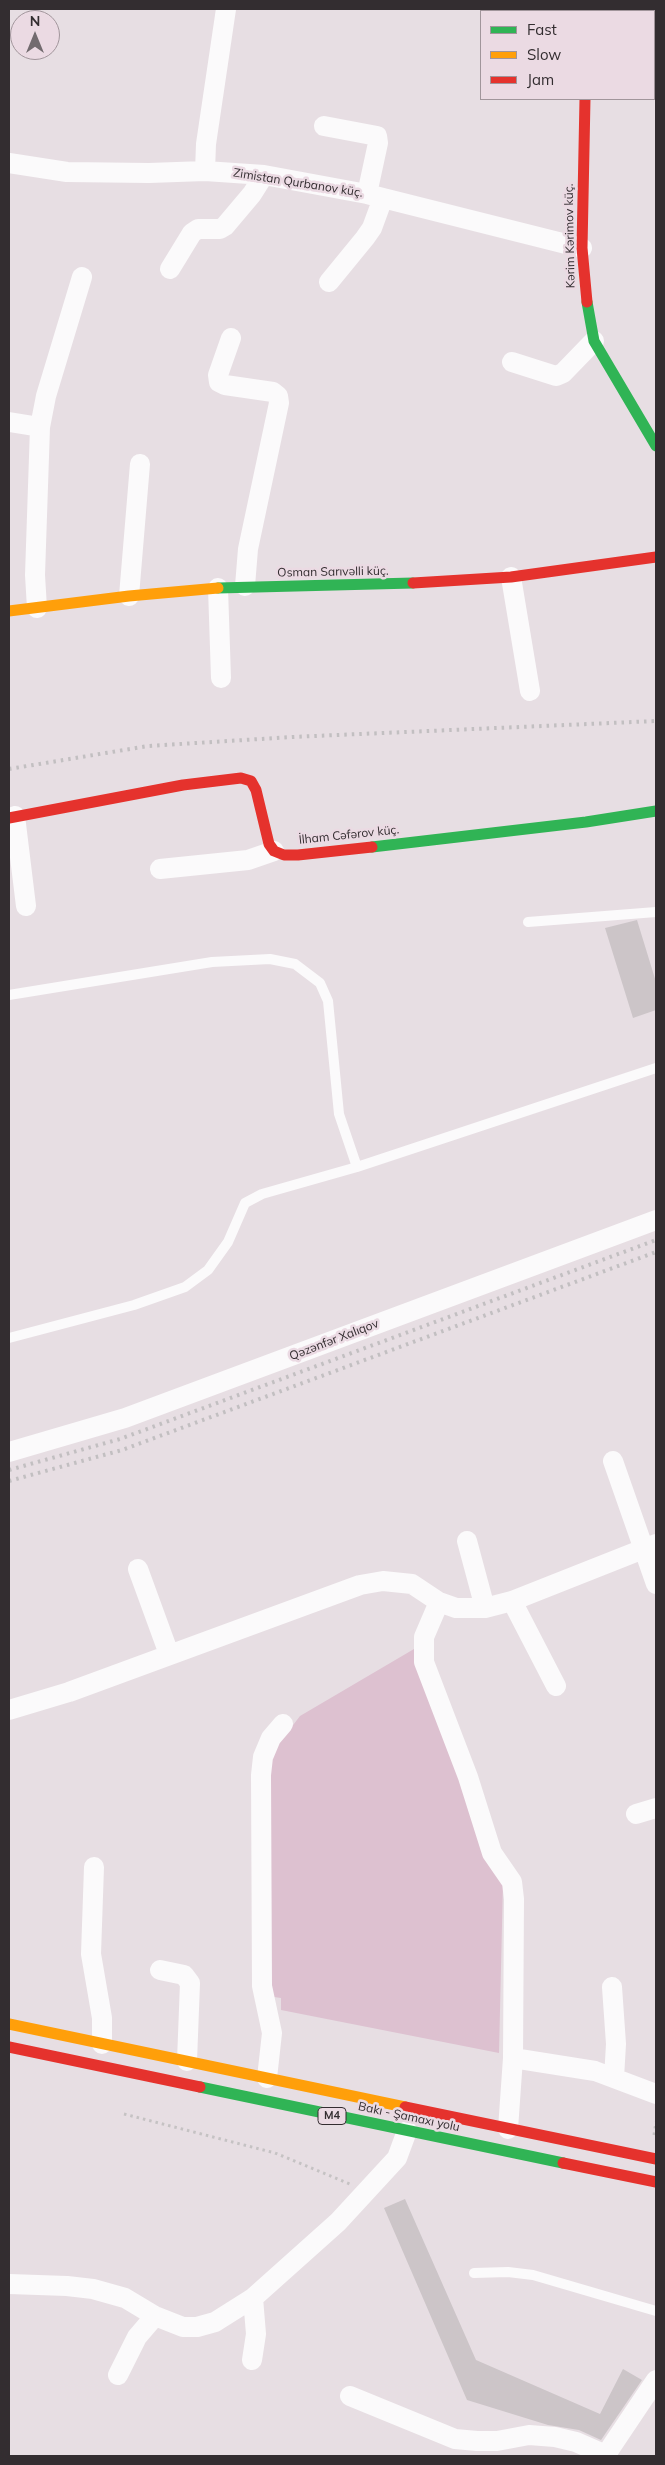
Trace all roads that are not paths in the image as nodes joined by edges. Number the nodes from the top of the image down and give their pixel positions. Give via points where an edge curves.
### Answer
1 (226, 9) edge
2 (585, 100) edge
3 (324, 126) dead end
4 (9, 162) edge
5 (205, 171) junction
6 (264, 175) junction
7 (375, 196) junction
8 (582, 248) junction
9 (170, 269) dead end
10 (82, 277) dead end
11 (329, 282) dead end
12 (231, 338) dead end
13 (594, 341) junction
14 (512, 362) dead end
15 (9, 422) edge
16 (40, 427) junction
17 (656, 446) edge
18 (140, 464) dead end
19 (656, 557) edge
20 (511, 577) junction
21 (245, 586) junction
22 (218, 588) junction
23 (129, 596) junction
24 (37, 608) junction
25 (9, 611) edge
26 (221, 678) dead end
27 (530, 691) dead end
28 (656, 811) edge
29 (12, 817) edge
30 (274, 851) junction
31 (160, 869) dead end
32 (26, 906) dead end
33 (656, 912) edge
34 (528, 922) dead end
35 (9, 995) edge
36 (656, 1068) edge
37 (357, 1166) junction
38 (656, 1220) edge
39 (9, 1338) edge
40 (9, 1452) edge
41 (613, 1461) dead end
42 (467, 1541) dead end
43 (650, 1547) edge
44 (138, 1569) dead end
45 (656, 1584) edge
46 (512, 1601) junction
47 (439, 1602) junction
48 (485, 1608) junction
49 (169, 1654) junction
50 (556, 1686) dead end
51 (9, 1710) edge
52 (283, 1724) dead end
53 (656, 1808) edge
54 (636, 1814) dead end
55 (94, 1867) dead end
56 (160, 1970) dead end
57 (612, 1987) dead end
58 (9, 2024) edge
59 (102, 2044) junction
60 (9, 2047) edge
61 (513, 2058) junction
62 (186, 2061) junction
63 (268, 2078) junction
64 (614, 2078) junction
65 (656, 2094) edge
66 (508, 2129) junction
67 (407, 2131) junction
68 (656, 2159) edge
69 (656, 2182) edge
70 (474, 2274) dead end
71 (9, 2284) edge
72 (253, 2298) junction
73 (656, 2311) edge
74 (155, 2316) junction
75 (252, 2360) dead end
76 (118, 2375) dead end
77 (656, 2380) edge
78 (350, 2396) dead end
79 (606, 2456) edge

1 - 5 street via 207,136
2 - 8 main road, Kərim Kərimov küç.
3 - 7 street via 377,136
4 - 5 street, Zimistan Qurbanov küç. via 66,172
5 - 6 street, Zimistan Qurbanov küç.
6 - 7 street, Zimistan Qurbanov küç.
6 - 9 street via 224,226 192,232
7 - 8 street, Zimistan Qurbanov küç.
7 - 11 street via 372,228
8 - 13 main road, Kərim Kərimov küç. via 585,296
10 - 16 street via 46,396
12 - 21 street via 218,375 219,382 224,386 273,392 279,402 248,549
13 - 14 street via 556,376
13 - 17 main road, Kərim Kərimov küç.
15 - 16 street
16 - 24 street via 35,575
18 - 23 street
19 - 20 main road, Osman Sarıvəlli küç.
20 - 21 main road, Osman Sarıvəlli küç. via 420,584
20 - 27 street
21 - 22 main road, Osman Sarıvəlli küç.
22 - 23 main road, Osman Sarıvəlli küç.
22 - 26 street
23 - 24 main road, Osman Sarıvəlli küç.
24 - 25 main road, Osman Sarıvəlli küç.
28 - 30 main road, İlham Cəfərov küç. via 298,855
29 - 30 main road via 182,785 241,778 251,780 256,790 266,837
29 - 32 street
30 - 31 street via 248,860
33 - 34 lane
35 - 37 lane via 212,962 270,959 295,964 320,983 328,1002 339,1114
36 - 37 lane
37 - 39 lane via 262,1194 245,1203 228,1242 208,1270 184,1287 134,1305
38 - 40 street, Qəzənfər Xalıqov via 125,1418
41 - 43 street
42 - 48 street
43 - 45 street
43 - 46 street
44 - 49 street
46 - 48 street
46 - 50 street
47 - 48 street via 456,1608
47 - 49 street via 412,1584 375,1582
47 - 61 street via 424,1637 424,1662 468,1777 492,1853 512,1882
49 - 51 street via 69,1692
52 - 63 street via 263,1757 261,1775 262,1986 272,2032
53 - 54 street
55 - 59 street via 91,1954 102,2018
56 - 62 street via 184,1976 190,1983
57 - 64 street via 616,2044
58 - 59 main road, Bakı - Şamaxı yolu / M4
59 - 62 main road, Bakı - Şamaxı yolu / M4
60 - 67 main road, Bakı - Şamaxı yolu / M4
61 - 64 street via 573,2066
61 - 66 street
62 - 63 main road, Bakı - Şamaxı yolu / M4
63 - 66 main road, Bakı - Şamaxı yolu / M4
64 - 65 street
66 - 68 main road, Bakı - Şamaxı yolu / M4
67 - 69 main road, Bakı - Şamaxı yolu / M4
67 - 72 street via 397,2158 338,2222
70 - 73 lane via 508,2272 533,2275
71 - 74 street via 93,2289 125,2298
72 - 74 street via 215,2322 197,2327 182,2327
72 - 75 street via 256,2334
74 - 76 street via 137,2337
77 - 79 street
78 - 79 street via 455,2438 497,2441 529,2435 555,2437 576,2442

